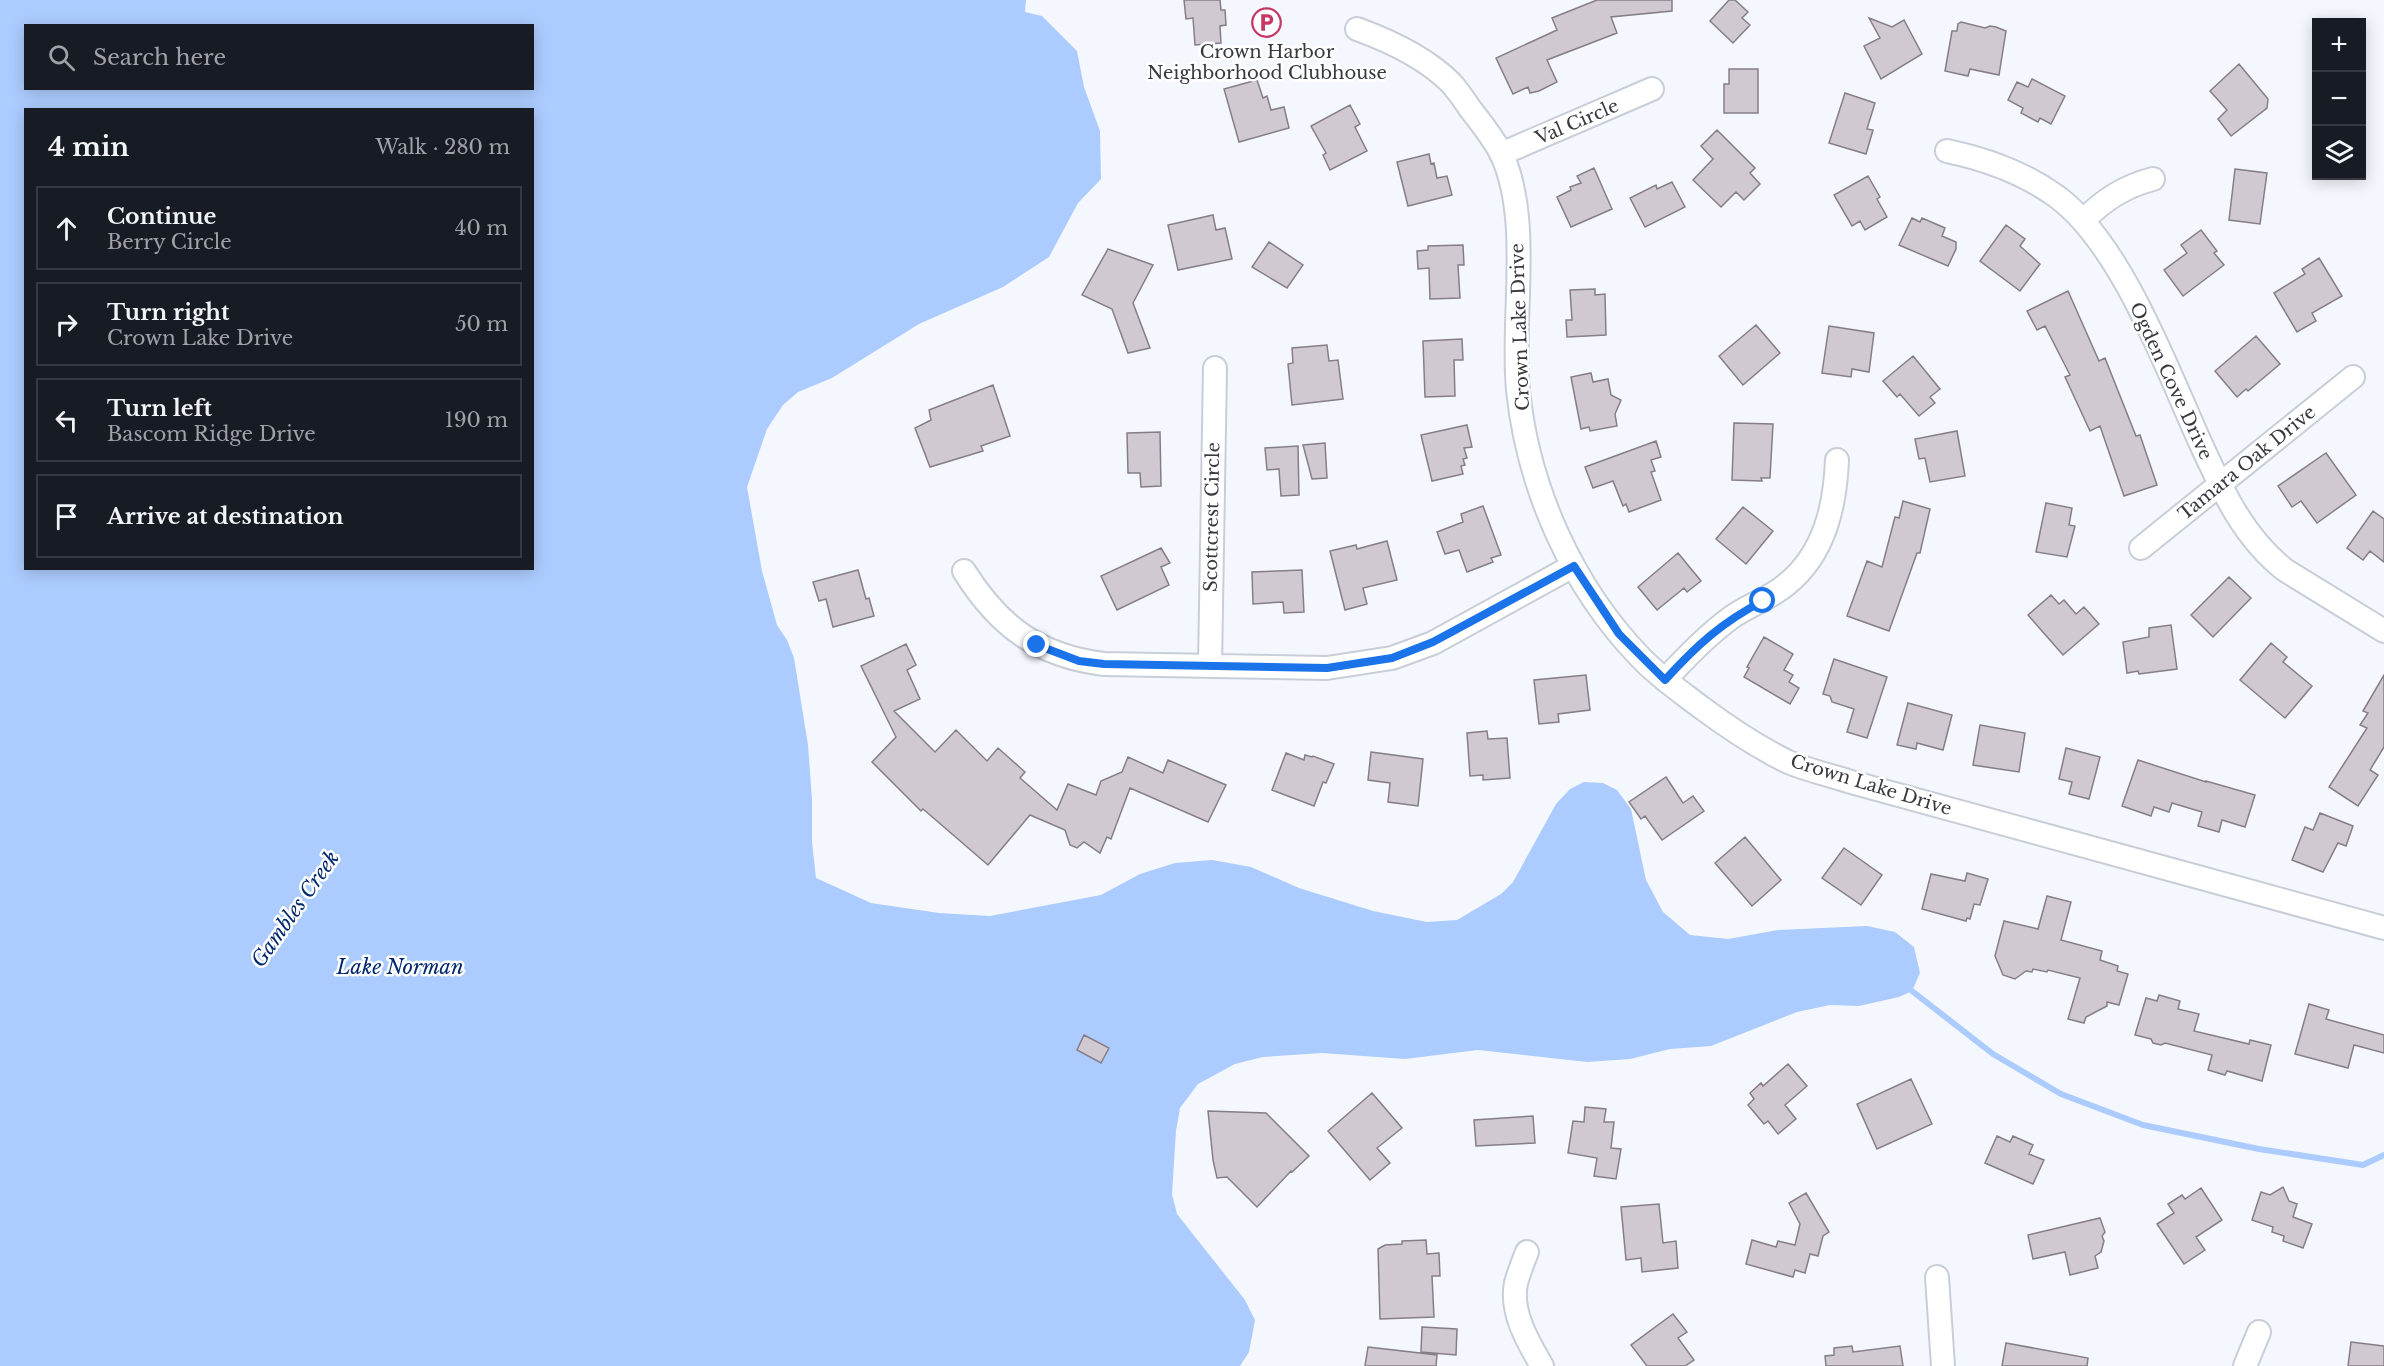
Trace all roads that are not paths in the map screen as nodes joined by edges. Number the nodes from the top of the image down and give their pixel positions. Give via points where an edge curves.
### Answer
1 (1357, 29) dead end
2 (1652, 89) dead end
3 (1947, 151) dead end
4 (1502, 154) junction
5 (2152, 179) dead end
6 (2083, 221) junction
7 (1215, 368) dead end
8 (2353, 378) dead end
9 (1837, 460) dead end
10 (2219, 485) junction
11 (2141, 548) dead end
12 (1574, 566) junction
13 (964, 571) dead end
14 (2384, 632) edge
15 (1210, 666) junction
16 (1665, 680) junction
17 (2382, 922) edge
18 (1527, 1252) dead end
19 (1937, 1277) dead end
20 (2259, 1332) dead end
21 (1542, 1366) edge
22 (1943, 1366) edge
23 (2245, 1366) edge

1 - 4 street, Crown Lake Drive via 1407,51 1451,83
2 - 4 street, Val Circle
3 - 6 street, Ogden Cove Drive via 1978,158 2025,178 2056,197
4 - 12 street, Crown Lake Drive via 1516,220 1518,388 1523,426 1543,497
5 - 6 street via 2116,193
6 - 10 street, Ogden Cove Drive via 2114,261 2143,317
7 - 15 street, Scottcrest Circle
8 - 10 street, Tamara Oak Drive
9 - 16 street via 1831,515 1806,564 1788,584 1734,615
10 - 11 street, Tamara Oak Drive
10 - 14 street, Ogden Cove Drive via 2237,518 2272,560
12 - 15 street via 1433,642 1392,658 1327,668
12 - 16 street, Crown Lake Drive via 1619,634
13 - 15 street via 992,611 1037,645 1079,661
16 - 17 street, Crown Lake Drive via 1737,733 1788,762
18 - 21 street via 1516,1284 1516,1308
19 - 22 street
20 - 23 street

